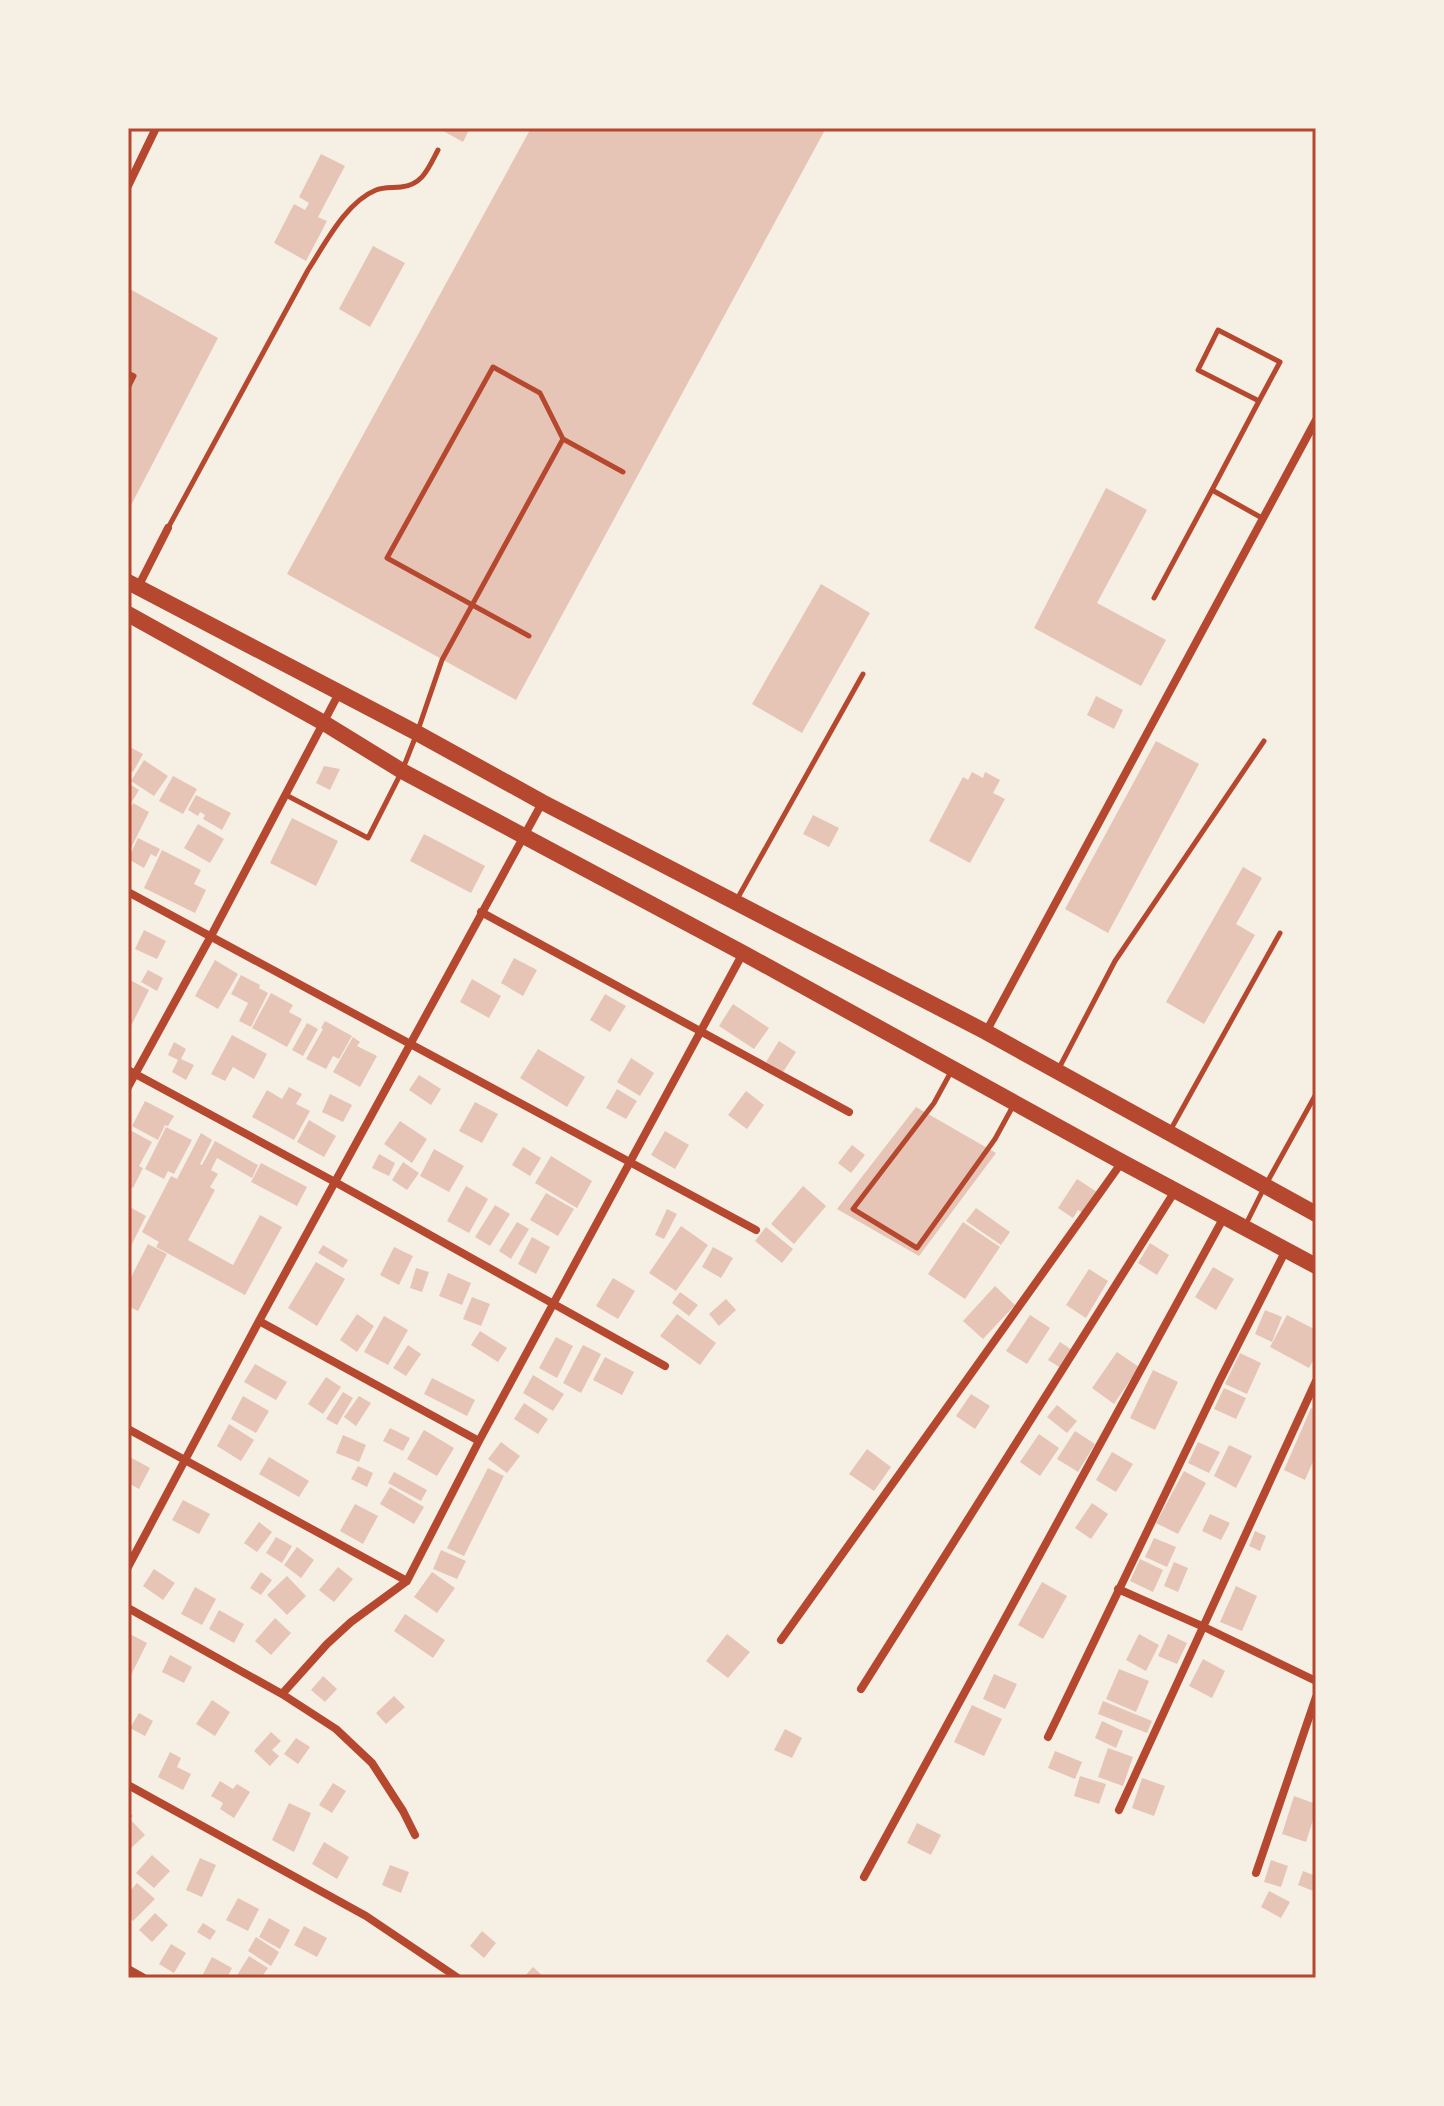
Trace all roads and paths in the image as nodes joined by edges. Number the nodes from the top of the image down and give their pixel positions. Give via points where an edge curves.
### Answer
1 (156, 128) edge
2 (438, 150) dead end
3 (128, 186) edge
4 (128, 373) edge
5 (128, 388) edge
6 (1259, 401) junction
7 (1316, 420) edge
8 (563, 439) junction
9 (623, 472) dead end
10 (1212, 490) junction
11 (1262, 518) junction
12 (168, 528) joint
13 (133, 584) edge
14 (1154, 598) dead end
15 (473, 605) junction
16 (128, 614) edge
17 (529, 636) dead end
18 (863, 674) dead end
19 (339, 693) junction
20 (324, 723) junction
21 (417, 733) junction
22 (1264, 741) dead end
23 (402, 771) junction
24 (286, 795) junction
25 (542, 802) junction
26 (524, 837) junction
27 (128, 892) edge
28 (735, 902) junction
29 (481, 912) junction
30 (1280, 933) dead end
31 (211, 936) junction
32 (743, 953) junction
33 (701, 1031) junction
34 (986, 1032) junction
35 (409, 1045) junction
36 (953, 1069) junction
37 (1057, 1071) junction
38 (132, 1072) edge
39 (128, 1087) edge
40 (1316, 1094) edge
41 (1015, 1103) junction
42 (849, 1112) dead end
43 (1169, 1134) junction
44 (629, 1162) junction
45 (1122, 1162) junction
46 (335, 1182) junction
47 (1265, 1186) junction
48 (1176, 1191) junction
49 (1316, 1214) edge
50 (1225, 1216) junction
51 (1245, 1227) junction
52 (756, 1230) dead end
53 (1286, 1250) junction
54 (1316, 1266) edge
55 (553, 1304) junction
56 (259, 1321) junction
57 (665, 1366) dead end
58 (1316, 1381) edge
59 (128, 1429) edge
60 (479, 1441) junction
61 (185, 1459) junction
62 (128, 1567) edge
63 (407, 1581) junction
64 (1118, 1589) junction
65 (128, 1608) edge
66 (1204, 1627) junction
67 (781, 1640) dead end
68 (1316, 1681) edge
69 (861, 1689) dead end
70 (282, 1694) junction
71 (1316, 1697) edge
72 (1048, 1737) dead end
73 (128, 1785) edge
74 (1119, 1810) dead end
75 (415, 1835) dead end
76 (1256, 1873) dead end
77 (864, 1877) dead end
78 (128, 1969) edge
79 (144, 1978) edge
80 (458, 1978) edge

1 - 3 street
2 - 12 lane via 424,177 407,187 377,189 353,206 330,236
4 - 5 lane via 134,376
6 - 6 lane via 1280,362 1218,330 1198,370
6 - 10 lane
7 - 11 street
8 - 9 lane
8 - 15 lane
8 - 15 lane via 540,393 493,367 387,558
10 - 11 lane
10 - 14 lane
11 - 34 street
12 - 13 street
13 - 19 highway
15 - 17 lane
15 - 21 lane via 442,660
16 - 20 highway
18 - 28 lane
19 - 20 street
19 - 21 highway
20 - 23 highway
20 - 24 street
21 - 23 lane
21 - 25 highway
22 - 37 lane via 1115,961
23 - 24 lane via 368,838
23 - 26 highway
24 - 31 street
25 - 26 street
25 - 28 highway
26 - 29 street
26 - 32 highway
27 - 31 street
28 - 34 highway
29 - 33 street
29 - 35 street
30 - 43 lane
31 - 35 street
31 - 38 street
32 - 33 street
32 - 36 highway
33 - 42 street
33 - 44 street
34 - 37 highway
35 - 44 street
35 - 46 street
36 - 41 highway
36 - 41 lane via 934,1103 853,1209 917,1248
37 - 43 highway
38 - 39 street
38 - 46 street
40 - 47 lane
41 - 45 highway
43 - 47 highway
44 - 52 street
44 - 55 street
45 - 48 highway
45 - 67 street
46 - 55 street
46 - 56 street
47 - 49 highway
47 - 51 lane
48 - 50 highway
48 - 69 street
50 - 51 highway
50 - 77 street
51 - 53 highway
53 - 54 highway
53 - 64 street
55 - 57 street
55 - 60 street
56 - 60 street
56 - 61 street
58 - 66 street
59 - 61 street
60 - 63 street
61 - 62 street
61 - 63 street
63 - 70 street via 351,1622
64 - 66 street
64 - 72 street
65 - 70 street
66 - 68 street
66 - 74 street
70 - 75 street via 336,1729 372,1763
71 - 76 street
73 - 80 street via 366,1916
78 - 79 street

